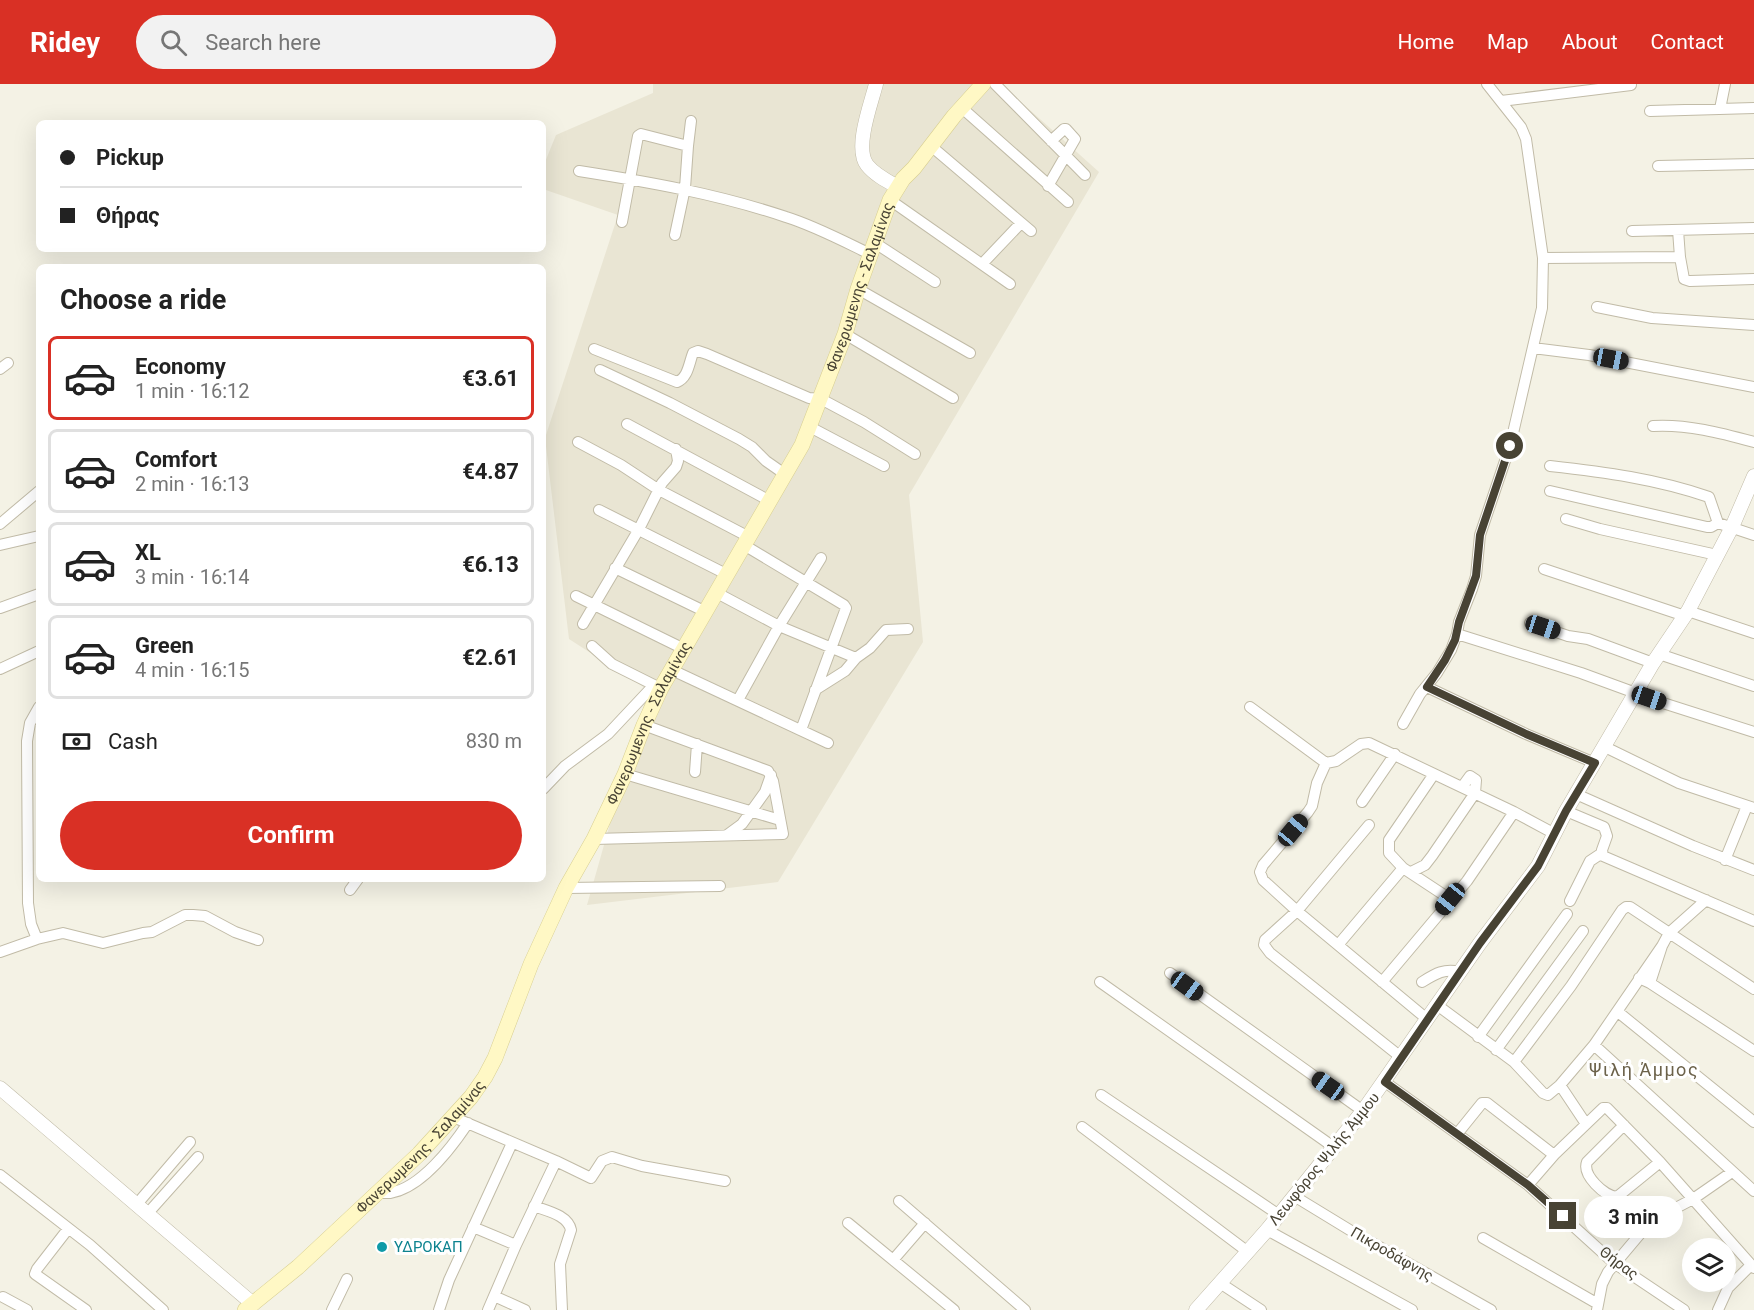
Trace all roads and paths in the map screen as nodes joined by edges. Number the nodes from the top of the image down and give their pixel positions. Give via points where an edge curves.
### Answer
1 (876, 84) edge
2 (983, 84) edge
3 (995, 84) edge
4 (1487, 84) edge
5 (1725, 84) edge
6 (1631, 86) edge
7 (1501, 101) junction
8 (1754, 108) edge
9 (1720, 109) junction
10 (1650, 111) dead end
11 (958, 112) junction
12 (691, 121) dead end
13 (1051, 141) junction
14 (688, 146) junction
15 (931, 146) junction
16 (1066, 156) junction
17 (1754, 164) edge
18 (1658, 166) dead end
19 (579, 171) dead end
20 (1085, 175) dead end
21 (631, 179) junction
22 (1048, 186) junction
23 (685, 188) junction
24 (897, 189) junction
25 (1068, 202) dead end
26 (622, 222) dead end
27 (1021, 223) junction
28 (1754, 228) edge
29 (1678, 230) junction
30 (1031, 231) dead end
31 (1632, 231) dead end
32 (675, 235) dead end
33 (873, 249) junction
34 (1680, 257) junction
35 (1543, 258) junction
36 (982, 264) junction
37 (1754, 279) edge
38 (936, 282) dead end
39 (1010, 284) dead end
40 (858, 289) junction
41 (1597, 307) dead end
42 (1754, 325) edge
43 (845, 334) junction
44 (1533, 348) junction
45 (594, 349) dead end
46 (970, 353) dead end
47 (600, 370) dead end
48 (1754, 387) edge
49 (953, 398) dead end
50 (821, 399) junction
51 (627, 424) dead end
52 (1653, 426) dead end
53 (810, 428) junction
54 (578, 442) dead end
55 (1754, 442) edge
56 (676, 448) junction
57 (915, 454) dead end
58 (884, 466) dead end
59 (1550, 466) dead end
60 (786, 475) junction
61 (1754, 476) edge
62 (659, 489) junction
63 (1550, 491) dead end
64 (36, 494) edge
65 (770, 501) junction
66 (599, 510) dead end
67 (1566, 519) dead end
68 (1718, 523) junction
69 (0, 524) edge
70 (1732, 527) junction
71 (639, 529) junction
72 (1754, 535) edge
73 (36, 537) edge
74 (747, 541) junction
75 (0, 545) edge
76 (1717, 555) junction
77 (821, 558) dead end
78 (615, 568) junction
79 (1544, 568) dead end
80 (728, 575) junction
81 (806, 584) junction
82 (717, 593) junction
83 (36, 595) edge
84 (576, 596) dead end
85 (594, 604) junction
86 (0, 609) edge
87 (706, 612) junction
88 (1687, 614) junction
89 (1530, 623) dead end
90 (583, 624) dead end
91 (779, 626) junction
92 (908, 629) dead end
93 (1754, 633) edge
94 (1457, 634) junction
95 (592, 646) dead end
96 (831, 647) junction
97 (684, 650) junction
98 (36, 652) edge
99 (856, 658) junction
100 (1656, 659) junction
101 (0, 669) edge
102 (672, 669) junction
103 (1754, 686) edge
104 (658, 687) junction
105 (1427, 687) junction
106 (815, 690) junction
107 (1636, 693) junction
108 (738, 700) junction
109 (1250, 707) dead end
110 (36, 712) edge
111 (1403, 724) dead end
112 (644, 725) junction
113 (801, 730) junction
114 (1754, 732) edge
115 (828, 742) dead end
116 (697, 744) junction
117 (1605, 747) junction
118 (1395, 754) junction
119 (1326, 763) junction
120 (1595, 763) junction
121 (695, 772) dead end
122 (626, 774) junction
123 (1434, 774) junction
124 (771, 776) junction
125 (546, 786) edge
126 (1475, 793) junction
127 (1576, 794) junction
128 (1362, 801) dead end
129 (1750, 807) edge
130 (749, 811) junction
131 (1566, 811) junction
132 (1515, 812) junction
133 (780, 820) junction
134 (1369, 825) dead end
135 (1556, 834) junction
136 (727, 835) junction
137 (594, 839) junction
138 (1602, 853) junction
139 (1725, 860) junction
140 (1407, 870) junction
141 (1754, 870) edge
142 (356, 882) edge
143 (720, 886) dead end
144 (566, 888) junction
145 (350, 890) dead end
146 (1450, 899) junction
147 (1706, 900) junction
148 (1570, 901) dead end
149 (1297, 911) junction
150 (1567, 914) dead end
151 (1754, 921) edge
152 (1583, 931) dead end
153 (1669, 933) junction
154 (37, 939) junction
155 (258, 939) dead end
156 (1338, 945) junction
157 (1662, 946) junction
158 (0, 952) edge
159 (1460, 972) junction
160 (1170, 973) dead end
161 (1639, 978) junction
162 (1100, 982) dead end
163 (1382, 982) junction
164 (1422, 982) dead end
165 (1650, 983) junction
166 (1754, 989) edge
167 (1437, 1005) junction
168 (1617, 1012) junction
169 (1427, 1020) junction
170 (1478, 1037) junction
171 (1594, 1045) junction
172 (1496, 1050) junction
173 (1754, 1051) edge
174 (1402, 1058) junction
175 (1514, 1062) junction
176 (1385, 1082) junction
177 (1560, 1085) junction
178 (0, 1088) edge
179 (1101, 1095) dead end
180 (1363, 1112) junction
181 (453, 1117) junction
182 (1754, 1122) edge
183 (468, 1123) junction
184 (1586, 1124) junction
185 (1624, 1125) junction
186 (1082, 1127) dead end
187 (1457, 1134) junction
188 (190, 1142) dead end
189 (512, 1143) junction
190 (1335, 1148) junction
191 (1554, 1155) junction
192 (198, 1157) dead end
193 (556, 1161) junction
194 (1660, 1162) junction
195 (1732, 1172) junction
196 (0, 1176) edge
197 (725, 1181) dead end
198 (1528, 1185) junction
199 (1754, 1190) edge
200 (376, 1193) junction
201 (1294, 1196) junction
202 (1693, 1198) junction
203 (899, 1201) dead end
204 (137, 1204) junction
205 (534, 1206) junction
206 (148, 1213) junction
207 (1279, 1215) junction
208 (848, 1223) dead end
209 (926, 1223) junction
210 (473, 1227) junction
211 (68, 1229) junction
212 (1267, 1230) junction
213 (1483, 1238) dead end
214 (516, 1245) junction
215 (1248, 1252) junction
216 (893, 1260) junction
217 (1614, 1263) junction
218 (1752, 1267) edge
219 (346, 1279) dead end
220 (1220, 1283) junction
221 (494, 1296) junction
222 (3, 1297) dead end
223 (249, 1307) edge
224 (1598, 1307) edge
225 (27, 1310) edge
226 (86, 1310) edge
227 (163, 1310) edge
228 (332, 1310) edge
229 (439, 1310) edge
230 (488, 1310) edge
231 (525, 1310) edge
232 (562, 1310) edge
233 (954, 1310) edge
234 (1025, 1310) edge
235 (1196, 1310) edge
236 (1261, 1310) edge
237 (1412, 1310) edge
238 (1491, 1310) edge
239 (1684, 1310) edge
240 (1718, 1310) edge

1 - 24 street via 862,154 878,176
2 - 11 main road, Φανερωμενης - Σαλαμίνας
3 - 13 street
4 - 7 street
5 - 9 street
6 - 7 street
7 - 35 street via 1524,133
8 - 9 street
9 - 10 street
11 - 15 main road, Φανερωμενης - Σαλαμίνας
11 - 22 street
11 - 24 main road via 923,140
12 - 14 street
13 - 16 street
13 - 16 street via 1064,129 1072,135 1074,142
14 - 21 street via 640,135
14 - 23 street
15 - 24 main road, Φανερωμενης - Σαλαμίνας
15 - 27 street
16 - 20 street
16 - 22 street
17 - 18 street
19 - 21 street
21 - 23 street
21 - 26 street
22 - 25 street
23 - 32 street
23 - 33 street via 788,217
24 - 33 main road, Φανερωμενης - Σαλαμίνας
24 - 36 street
27 - 30 street
27 - 36 street
28 - 29 street
29 - 31 street
29 - 34 street
33 - 38 street
33 - 40 main road, Φανερωμενης - Σαλαμίνας
34 - 35 street
34 - 37 street via 1684,279
35 - 44 street via 1542,308
36 - 39 street
40 - 43 main road, Φανερωμενης - Σαλαμίνας
40 - 46 street
41 - 42 street via 1652,318
43 - 49 street
43 - 50 main road, Φανερωμενης - Σαλαμίνας
44 - 48 street
44 - 94 street via 1510,446 1480,535 1476,576
45 - 50 street via 676,382 685,375 693,353 698,351 808,398
47 - 60 street via 739,439
50 - 53 main road, Φανερωμενης - Σαλαμίνας
50 - 57 street
51 - 56 street
52 - 55 street via 1721,433
53 - 58 street
53 - 60 main road, Φανερωμενης - Σαλαμίνας
54 - 62 street
56 - 62 street via 678,461
56 - 65 street
59 - 68 street via 1631,476 1709,497
60 - 65 main road, Φανερωμενης - Σαλαμίνας
61 - 70 street, Λεωφόρος Ψιλής Άμμου
62 - 71 street
62 - 74 street
63 - 68 street via 1707,527
64 - 69 street
65 - 74 main road, Φανερωμενης - Σαλαμίνας
66 - 71 street
67 - 76 street
68 - 70 street
70 - 72 street
70 - 76 street, Λεωφόρος Ψιλής Άμμου
71 - 78 street
71 - 80 street
73 - 75 street
74 - 80 main road, Φανερωμενης - Σαλαμίνας
74 - 81 street
76 - 88 street, Λεωφόρος Ψιλής Άμμου
77 - 81 street
78 - 85 street
78 - 87 street
79 - 88 street
80 - 82 main road, Φανερωμενης - Σαλαμίνας
81 - 91 street
81 - 96 street via 846,608
82 - 87 main road, Φανερωμενης - Σαλαμίνας
82 - 91 street
83 - 86 street
84 - 85 street
85 - 90 street
85 - 97 street
87 - 97 main road, Φανερωμενης - Σαλαμίνας
88 - 93 street
88 - 100 street, Λεωφόρος Ψιλής Άμμου
89 - 100 street
91 - 96 street
91 - 108 street
92 - 99 street via 886,630
94 - 105 street
94 - 107 street
95 - 104 street via 612,664
96 - 99 street
96 - 106 street
97 - 102 main road, Φανερωμενης - Σαλαμίνας
98 - 101 street
99 - 106 street via 843,674
100 - 103 street
100 - 107 street, Λεωφόρος Ψιλής Άμμου
102 - 104 main road, Φανερωμενης - Σαλαμίνας
102 - 108 street
104 - 112 main road, Φανερωμενης - Σαλαμίνας
104 - 125 street
105 - 111 street
105 - 120 street
106 - 113 street
107 - 114 street
107 - 117 street, Λεωφόρος Ψιλής Άμμου
108 - 113 street
109 - 119 street
110 - 154 street via 27,741 27,903
112 - 116 street
112 - 122 main road, Φανερωμενης - Σαλαμίνας
113 - 115 street
116 - 121 street
116 - 124 street via 757,766
117 - 120 street, Λεωφόρος Ψιλής Άμμου
117 - 129 street via 1679,783
118 - 119 street via 1364,742 1336,761
118 - 123 street
118 - 128 street
119 - 149 street via 1312,806 1260,872 1263,880
120 - 127 street, Λεωφόρος Ψιλής Άμμου
122 - 130 street
122 - 137 main road, Φανερωμενης - Σαλαμίνας
123 - 126 street via 1462,787 1466,779 1474,777
123 - 140 street via 1389,840 1389,853
124 - 130 street via 765,792
124 - 133 street
126 - 132 street
126 - 140 street via 1425,865
127 - 131 street, Λεωφόρος Ψιλής Άμμου
127 - 139 street
129 - 139 street
130 - 133 street
130 - 136 street via 742,824
131 - 135 street, Λεωφόρος Ψιλής Άμμου
131 - 138 street via 1604,827 1607,836
132 - 135 street
132 - 146 street
133 - 136 street via 783,834
134 - 149 street
135 - 159 street, Λεωφόρος Ψιλής Άμμου via 1532,874
136 - 137 street
137 - 144 main road, Φανερωμενης - Σαλαμίνας
138 - 147 street
138 - 148 street via 1590,861
139 - 141 street
140 - 146 street
140 - 156 street
142 - 145 street
143 - 144 street
144 - 181 main road, Φανερωμενης - Σαλαμίνας via 531,964 495,1058
146 - 163 street
147 - 151 street
147 - 153 street
149 - 156 street
149 - 174 street via 1264,945
150 - 170 street
152 - 172 street
153 - 157 street
153 - 166 street
153 - 175 street via 1630,907 1622,910
154 - 155 street via 63,933 103,943 152,932 185,915 205,916
154 - 158 street
156 - 163 street
157 - 161 street
157 - 165 street
159 - 164 street via 1439,971
159 - 167 street, Λεωφόρος Ψιλής Άμμου
160 - 180 street
161 - 165 street
161 - 168 street
162 - 190 street
163 - 169 street
165 - 173 street
167 - 169 street, Λεωφόρος Ψιλής Άμμου
167 - 170 street
168 - 171 street
168 - 182 street
169 - 174 street, Λεωφόρος Ψιλής Άμμου
170 - 172 street
171 - 177 street
171 - 195 street
172 - 175 street
174 - 176 street, Λεωφόρος Ψιλής Άμμου
175 - 177 street via 1544,1093 1548,1095
176 - 180 street, Λεωφόρος Ψιλής Άμμου
176 - 187 street, Θήρας
177 - 184 street
178 - 204 street
179 - 207 street
180 - 190 street, Λεωφόρος Ψιλής Άμμου
181 - 183 street
181 - 200 main road, Φανερωμενης - Σαλαμίνας
183 - 189 street
183 - 200 street via 449,1149 414,1183 392,1193
184 - 185 street via 1603,1108
184 - 191 street
185 - 194 street
185 - 194 street via 1587,1162 1590,1178 1617,1197
186 - 215 street
187 - 191 street via 1482,1103 1487,1103
187 - 198 street, Θήρας
188 - 204 street
189 - 193 street
189 - 210 street
190 - 201 street, Λεωφόρος Ψιλής Άμμου
191 - 198 street
192 - 206 street
193 - 197 street via 591,1178 602,1161 612,1157
193 - 205 street
194 - 202 street
195 - 199 street
195 - 202 street
196 - 211 street
198 - 217 street, Θήρας
200 - 223 main road, Φανερωμενης - Σαλαμίνας via 298,1268
201 - 207 street, Λεωφόρος Ψιλής Άμμου
201 - 238 street, Πικροδάφνης
202 - 217 street via 1645,1228
202 - 218 street
203 - 209 street
204 - 206 street
205 - 214 street
205 - 232 street via 570,1225 561,1264
206 - 223 street
207 - 212 street, Λεωφόρος Ψιλής Άμμου
208 - 216 street
209 - 216 street
209 - 234 street
210 - 214 street
210 - 229 street via 448,1280
211 - 226 street via 35,1274
211 - 227 street
212 - 215 street, Λεωφόρος Ψιλής Άμμου
212 - 237 street
213 - 224 street
214 - 221 street
215 - 220 street, Λεωφόρος Ψιλής Άμμου
216 - 233 street
217 - 224 street via 1602,1284
217 - 239 street, Θήρας
218 - 240 street via 1728,1288
219 - 228 street
220 - 235 street, Λεωφόρος Ψιλής Άμμου
220 - 236 street
221 - 230 street
221 - 231 street
222 - 225 street

